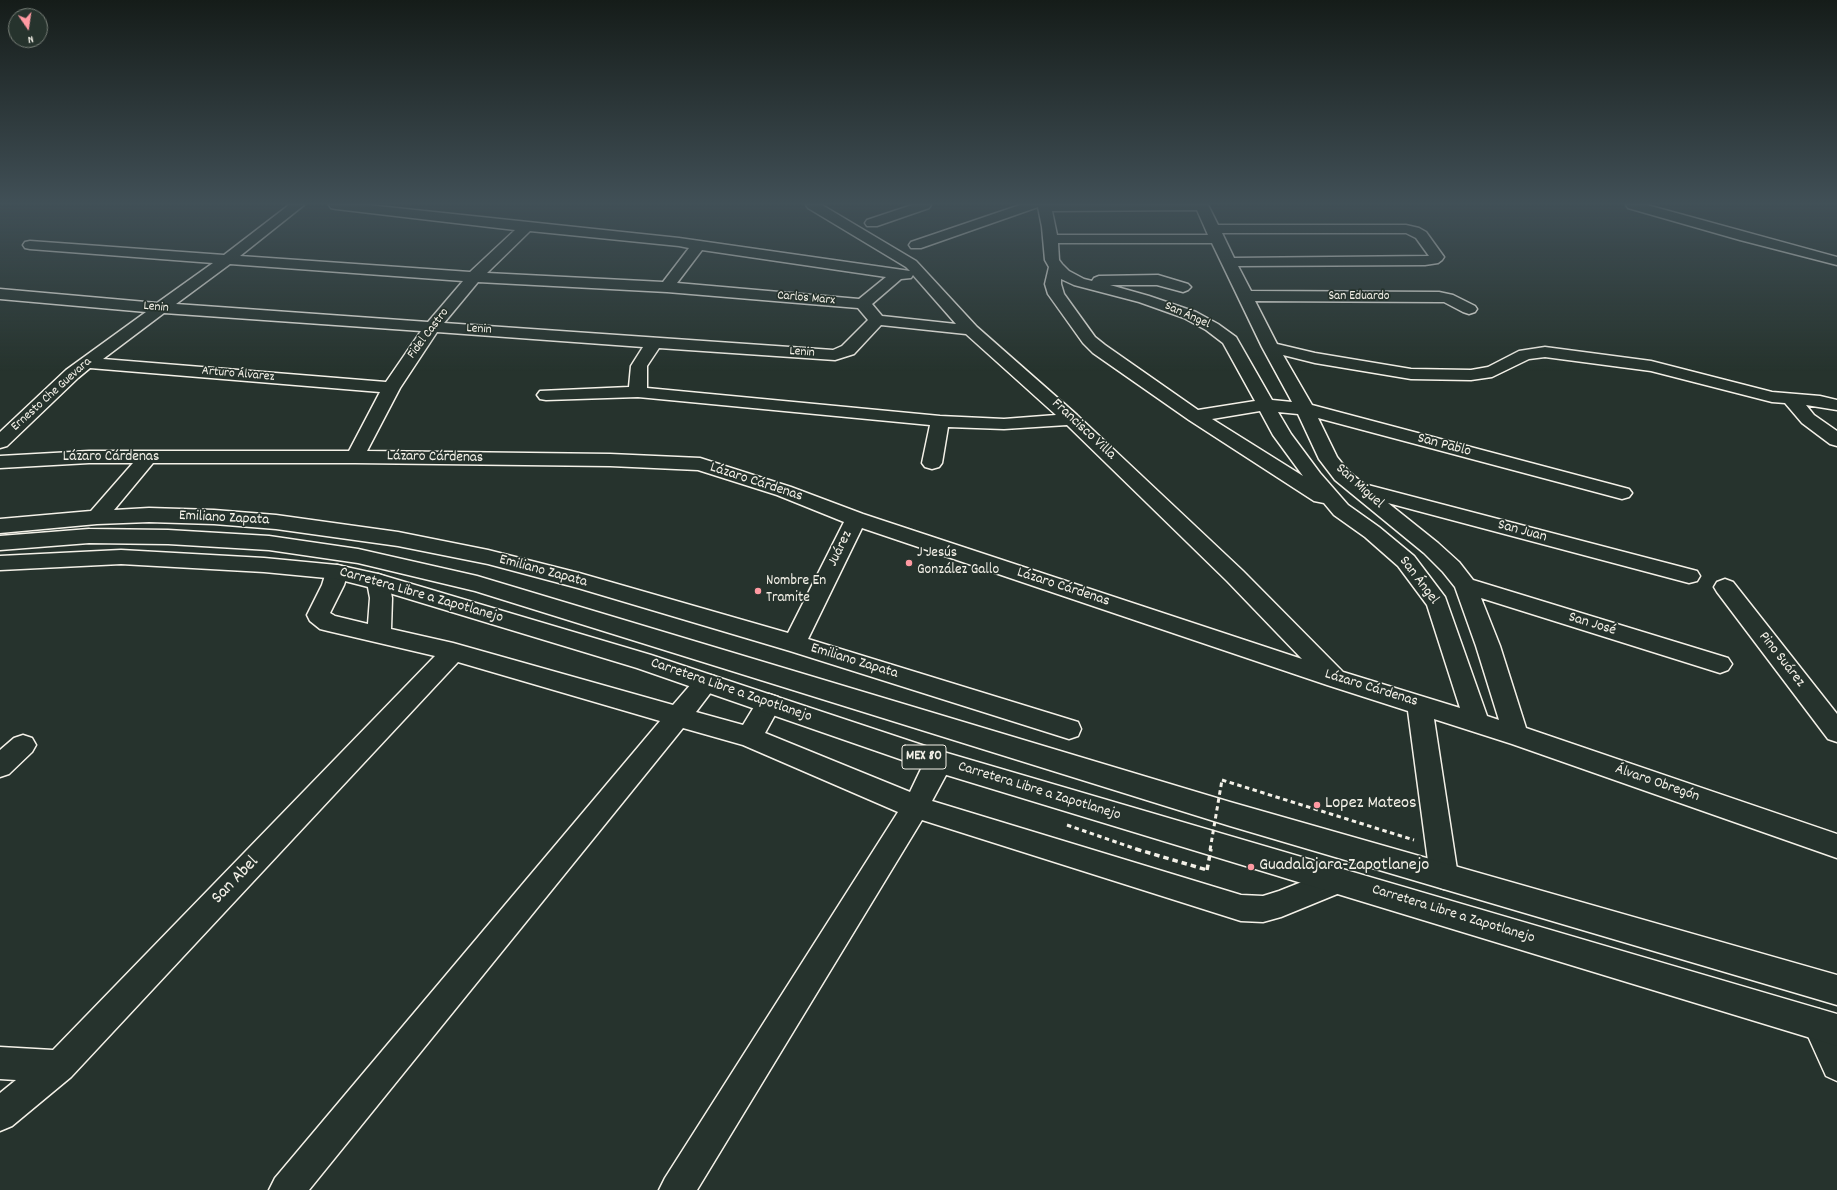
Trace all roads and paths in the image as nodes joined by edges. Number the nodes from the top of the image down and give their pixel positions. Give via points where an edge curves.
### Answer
1 (225, 261) edge
2 (248, 261) edge
3 (491, 261) edge
4 (687, 261) edge
5 (802, 261) edge
6 (905, 261) edge
7 (1052, 261) edge
8 (1430, 261) edge
9 (1229, 262) joint
10 (1056, 267) junction
11 (898, 274) junction
12 (924, 276) junction
13 (474, 277) junction
14 (1079, 282) junction
15 (667, 287) junction
16 (1183, 287) dead end
17 (0, 294) edge
18 (1246, 296) junction
19 (863, 304) junction
20 (159, 308) junction
21 (1469, 309) dead end
22 (876, 320) junction
23 (432, 328) junction
24 (971, 330) junction
25 (654, 343) junction
26 (1270, 347) junction
27 (86, 363) junction
28 (391, 388) junction
29 (638, 392) junction
30 (546, 395) dead end
31 (1790, 398) junction
32 (1265, 405) junction
33 (1837, 405) edge
34 (1305, 409) junction
35 (1195, 416) junction
36 (1071, 418) junction
37 (940, 421) junction
38 (1837, 440) edge
39 (0, 442) edge
40 (355, 457) junction
41 (147, 458) junction
42 (0, 462) edge
43 (932, 463) dead end
44 (1356, 488) junction
45 (1622, 493) dead end
46 (1341, 510) junction
47 (98, 517) junction
48 (856, 519) junction
49 (0, 526) edge
50 (0, 544) edge
51 (0, 563) edge
52 (337, 572) junction
53 (1689, 576) dead end
54 (378, 582) junction
55 (1465, 585) junction
56 (1725, 588) dead end
57 (379, 635) junction
58 (794, 644) junction
59 (453, 652) junction
60 (1720, 664) dead end
61 (1335, 679) junction
62 (706, 683) junction
63 (1813, 701) junction
64 (769, 704) junction
65 (1419, 704) junction
66 (1837, 707) edge
67 (679, 717) junction
68 (1477, 722) junction
69 (1069, 729) dead end
70 (1837, 732) edge
71 (1516, 734) junction
72 (749, 737) junction
73 (23, 744) dead end
74 (940, 762) junction
75 (0, 766) edge
76 (1297, 804) dead end
77 (916, 807) junction
78 (1116, 843) dead end
79 (1837, 846) edge
80 (1444, 876) junction
81 (1337, 881) junction
82 (1837, 990) edge
83 (1828, 1028) edge
84 (0, 1063) edge
85 (1837, 1065) edge
86 (60, 1066) junction
87 (0, 1114) edge
88 (287, 1190) edge
89 (677, 1190) edge

1 - 20 street, Ernesto Che Guevara
2 - 13 street, Carlos Marx
3 - 13 street, Fidel Castro
4 - 15 street
5 - 11 street
6 - 12 street, Francisco Villa
7 - 10 street
8 - 9 street
9 - 18 street, San Miguel
10 - 14 street, San Ángel
10 - 35 street, San Ángel via 1053,284 1056,294 1089,340
11 - 12 street
11 - 19 street
12 - 24 street, Francisco Villa
13 - 15 street, Carlos Marx
13 - 23 street, Fidel Castro
14 - 16 street via 1147,279
14 - 32 street, San Ángel via 1180,311 1202,320 1230,340
15 - 19 street, Carlos Marx
17 - 20 street, Lenin
18 - 21 street, San Eduardo via 1439,297 1448,298
18 - 26 street, San Miguel
19 - 22 street
20 - 23 street, Lenin
20 - 27 street, Ernesto Che Guevara
22 - 24 street
22 - 25 street, Lenin via 848,350 835,355
23 - 25 street, Lenin
23 - 28 street, Fidel Castro
24 - 36 street, Francisco Villa
25 - 29 street via 639,366
26 - 31 street via 1315,358 1411,374 1492,372 1525,355 1545,352 1651,366 1772,397
26 - 34 street, San Miguel
27 - 28 street, Arturo Álvarez
27 - 39 street, Ernesto Che Guevara
28 - 40 street, Fidel Castro
29 - 30 street
29 - 37 street
31 - 33 street
31 - 38 street via 1808,419
32 - 34 street, San Pablo
32 - 35 street, San Pablo
32 - 46 street, San Ángel via 1290,447
34 - 44 street, San Miguel via 1329,459 1342,476
34 - 45 street, San Pablo
35 - 46 street, San Ángel
36 - 37 street via 1004,424
36 - 61 street, Francisco Villa via 1235,576
37 - 43 street
40 - 41 street, Lázaro Cárdenas
40 - 48 street, Lázaro Cárdenas via 610,460 700,464 784,491
41 - 42 street, Lázaro Cárdenas via 89,457
41 - 47 street
44 - 53 street, San Juan
44 - 55 street, San Miguel via 1431,548
46 - 68 street, San Ángel via 1406,561 1437,603
47 - 49 street, Emiliano Zapata
47 - 58 street, Emiliano Zapata via 214,517 276,522 398,539 488,557 579,581
48 - 58 street, Juárez
48 - 61 street, Lázaro Cárdenas
50 - 80 street, Carretera Libre a Zapotlanejo / MEX 80 via 89,536 168,537 269,543 365,558 477,584 1230,814
51 - 52 street, Carretera Libre a Zapotlanejo / MEX 80 via 121,557
52 - 54 street, Carretera Libre a Zapotlanejo / MEX 80
52 - 57 street via 318,615 328,623
54 - 57 street via 381,598
54 - 62 street, Carretera Libre a Zapotlanejo / MEX 80 via 643,661
55 - 60 street, San José
55 - 71 street, San Miguel via 1488,646
56 - 63 street, Pino Suárez
57 - 59 street
58 - 69 street, Emiliano Zapata
59 - 67 street
59 - 86 street, San Abel
61 - 65 street, Lázaro Cárdenas
62 - 64 street, Carretera Libre a Zapotlanejo / MEX 80
62 - 67 street
63 - 66 street
63 - 70 street, Pino Suárez
64 - 72 street
64 - 74 street, Carretera Libre a Zapotlanejo / MEX 80
65 - 68 street, Lázaro Cárdenas
65 - 80 street
67 - 72 street
67 - 88 street
68 - 71 street, Álvaro Obregón
71 - 79 street, Álvaro Obregón
72 - 77 street
73 - 75 street
74 - 77 street
74 - 81 street, Carretera Libre a Zapotlanejo / MEX 80
76 - 78 path, bridge via 1222,780 1208,870
77 - 81 street via 1241,908 1263,909 1281,904
77 - 89 street
80 - 82 street, Carretera Libre a Zapotlanejo / MEX 80
81 - 83 street, Carretera Libre a Zapotlanejo / MEX 80
83 - 85 street
84 - 86 street
86 - 87 street, San Abel

